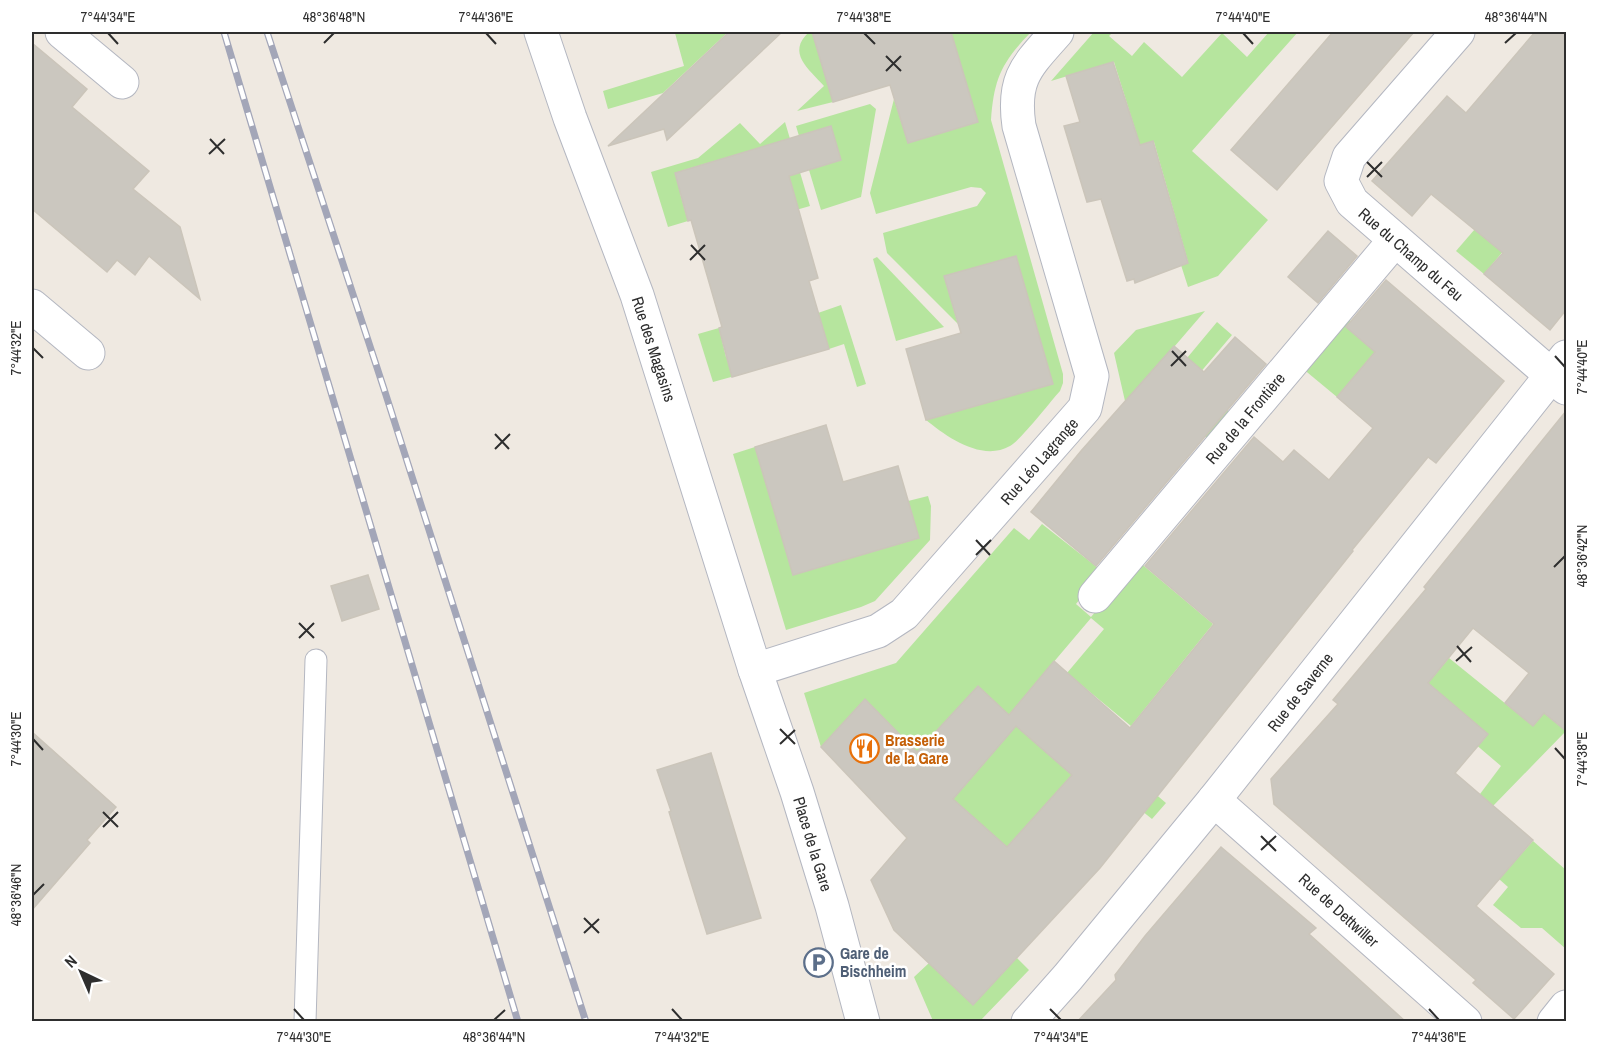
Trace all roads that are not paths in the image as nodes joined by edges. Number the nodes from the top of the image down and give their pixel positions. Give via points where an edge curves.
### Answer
1 (62, 32) edge
2 (541, 32) edge
3 (1057, 32) edge
4 (1458, 32) edge
5 (122, 82) dead end
6 (1395, 240) junction
7 (32, 306) edge
8 (88, 353) dead end
9 (1561, 374) edge
10 (1095, 596) dead end
11 (316, 660) dead end
12 (755, 670) junction
13 (1214, 800) junction
14 (1566, 1007) edge
15 (306, 1022) edge
16 (863, 1022) edge
17 (1028, 1022) edge
18 (1465, 1022) edge
19 (1554, 1022) edge

1 - 5 street
2 - 12 street, Rue des Magasins via 637,295
3 - 12 street, Rue Léo Lagrange via 1026,69 1017,88 1016,106 1018,126 1092,376 1085,408 904,614 878,631
4 - 6 street, Rue du Champ du Feu via 1349,157 1341,181 1352,202
6 - 9 street, Rue du Champ du Feu
6 - 10 street, Rue de la Frontière
7 - 8 street
9 - 13 street, Rue de Saverne
11 - 15 lane
12 - 16 street, Place de la Gare via 797,792
13 - 17 street, Rue de Saverne
13 - 18 street, Rue de Dettwiller
14 - 19 street

